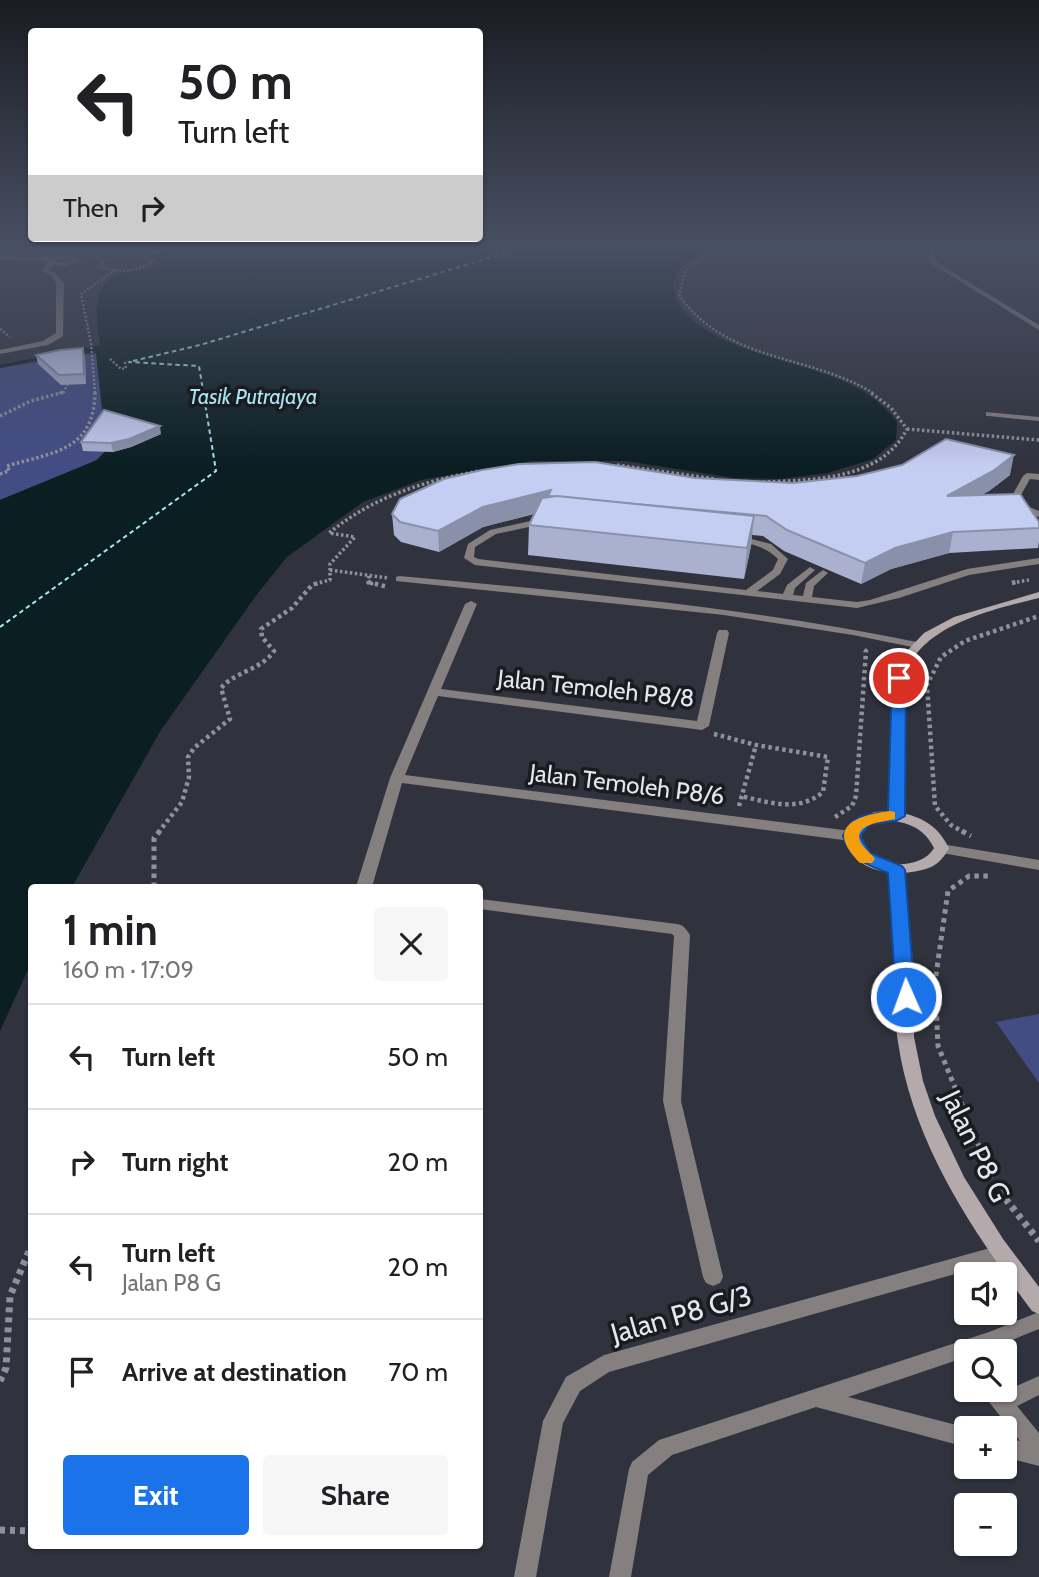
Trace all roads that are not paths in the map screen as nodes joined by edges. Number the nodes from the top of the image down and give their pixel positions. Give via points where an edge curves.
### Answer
1 (60, 320) edge
2 (0, 352) edge
3 (989, 414) dead end
4 (1039, 419) edge
5 (1039, 477) edge
6 (1039, 514) edge
7 (556, 520) edge
8 (725, 537) edge
9 (1039, 561) edge
10 (810, 570) dead end
11 (824, 573) dead end
12 (612, 578) junction
13 (397, 583) road end
14 (748, 593) junction
15 (1039, 595) edge
16 (787, 598) junction
17 (604, 599) junction
18 (807, 600) junction
19 (471, 604) dead end
20 (723, 633) dead end
21 (917, 645) junction
22 (435, 692) junction
23 (397, 778) junction
24 (896, 816) junction
25 (851, 836) junction
26 (941, 849) junction
27 (1039, 865) edge
28 (896, 870) junction
29 (365, 884) edge
30 (483, 904) edge
31 (1001, 1253) junction
32 (713, 1277) dead end
33 (1039, 1304) edge
34 (1039, 1320) edge
35 (996, 1339) edge
36 (954, 1356) edge
37 (1039, 1385) edge
38 (1017, 1391) edge
39 (817, 1398) junction
40 (1002, 1402) edge
41 (954, 1434) edge
42 (1039, 1449) edge
43 (1017, 1450) edge
44 (1039, 1456) edge
45 (525, 1577) edge
46 (620, 1577) edge

1 - 2 street via 60,334 52,341
3 - 4 lane
5 - 6 lane via 1027,476 1012,503
7 - 12 lane via 494,532 471,546 469,558
8 - 14 lane via 760,541 783,559 777,572
9 - 18 lane via 955,576 882,602 857,605
10 - 16 lane via 790,587
11 - 18 lane via 809,585
12 - 14 lane
12 - 17 lane
13 - 17 lane
14 - 16 lane
15 - 21 street via 949,624
16 - 18 lane
17 - 21 lane via 845,629
19 - 22 street
20 - 22 street, Jalan Temoleh P8/8 via 702,726
21 - 24 street via 899,678
22 - 23 street
23 - 25 street, Jalan Temoleh P8/6
23 - 29 street
24 - 25 street via 865,819
24 - 26 street via 928,828
25 - 28 street via 864,857
26 - 27 street
26 - 28 street via 932,863 922,868
28 - 31 street, Jalan P8 G via 907,1045 924,1113
30 - 32 street via 677,929 682,935 672,1101
31 - 33 street, Jalan P8 G
31 - 45 lane, Jalan P8 G/3 via 604,1364 573,1384 554,1421
34 - 35 lane
36 - 39 lane
37 - 38 lane
39 - 41 lane
39 - 46 lane via 666,1447 639,1469
40 - 42 lane
43 - 44 lane

